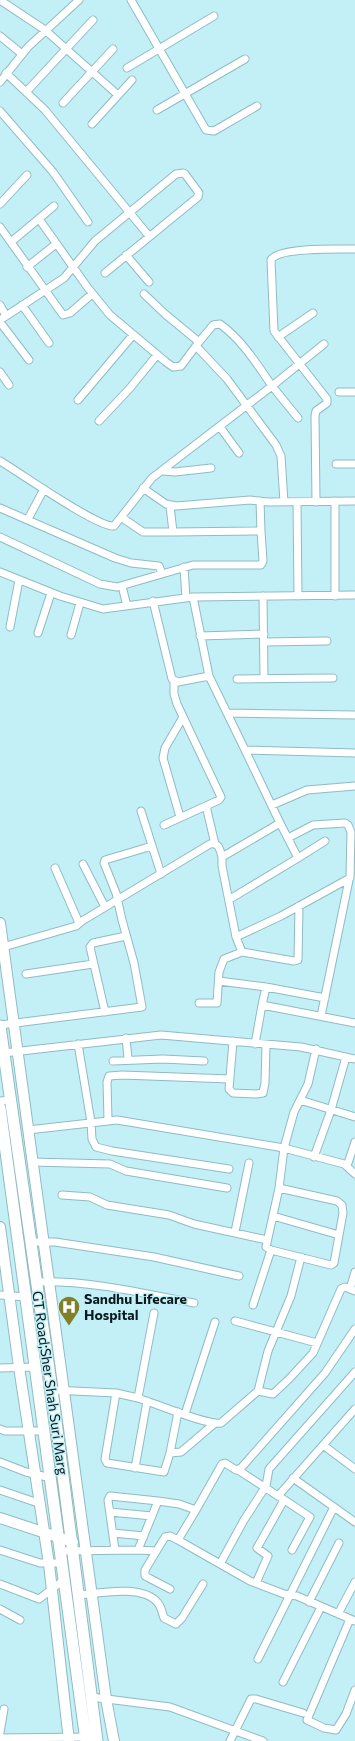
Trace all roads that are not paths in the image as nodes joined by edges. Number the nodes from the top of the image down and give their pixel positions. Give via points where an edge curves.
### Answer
1 (0, 0) edge
2 (79, 0) edge
3 (131, 0) edge
4 (214, 16) dead end
5 (93, 20) dead end
6 (45, 30) junction
7 (0, 36) edge
8 (67, 49) junction
9 (113, 49) dead end
10 (160, 49) junction
11 (22, 54) junction
12 (245, 59) dead end
13 (127, 68) dead end
14 (92, 71) junction
15 (2, 78) edge
16 (132, 80) dead end
17 (27, 91) junction
18 (185, 94) junction
19 (118, 95) junction
20 (62, 103) dead end
21 (257, 106) dead end
22 (157, 110) dead end
23 (0, 111) edge
24 (92, 124) dead end
25 (27, 175) dead end
26 (0, 204) edge
27 (54, 206) dead end
28 (130, 212) junction
29 (39, 219) junction
30 (88, 222) dead end
31 (0, 227) edge
32 (149, 236) junction
33 (11, 242) junction
34 (56, 244) junction
35 (355, 249) edge
36 (126, 255) junction
37 (27, 267) junction
38 (74, 268) junction
39 (105, 273) dead end
40 (149, 282) dead end
41 (45, 291) junction
42 (92, 294) junction
43 (144, 294) dead end
44 (0, 305) edge
45 (22, 305) junction
46 (314, 313) dead end
47 (2, 319) edge
48 (133, 335) junction
49 (278, 337) junction
50 (49, 343) dead end
51 (197, 344) junction
52 (324, 344) dead end
53 (157, 354) junction
54 (29, 360) dead end
55 (300, 365) junction
56 (0, 372) edge
57 (9, 385) dead end
58 (272, 386) junction
59 (339, 392) dead end
60 (355, 392) edge
61 (78, 400) dead end
62 (246, 407) junction
63 (298, 418) dead end
64 (99, 421) dead end
65 (220, 427) junction
66 (240, 453) dead end
67 (0, 461) edge
68 (336, 464) dead end
69 (355, 464) edge
70 (211, 468) dead end
71 (163, 471) junction
72 (143, 488) junction
73 (44, 489) junction
74 (260, 501) junction
75 (355, 501) edge
76 (284, 502) junction
77 (297, 502) junction
78 (316, 502) junction
79 (335, 502) junction
80 (170, 506) junction
81 (0, 508) edge
82 (121, 518) junction
83 (28, 519) junction
84 (261, 531) junction
85 (173, 532) junction
86 (0, 538) edge
87 (184, 567) junction
88 (0, 572) edge
89 (162, 574) junction
90 (19, 580) junction
91 (122, 586) junction
92 (51, 593) junction
93 (355, 595) edge
94 (263, 596) junction
95 (298, 596) junction
96 (335, 596) junction
97 (190, 597) junction
98 (153, 601) junction
99 (80, 603) junction
100 (127, 606) junction
101 (10, 627) dead end
102 (38, 633) dead end
103 (264, 634) junction
104 (71, 635) dead end
105 (200, 636) junction
106 (327, 641) dead end
107 (264, 642) junction
108 (209, 676) junction
109 (333, 678) dead end
110 (237, 679) dead end
111 (264, 679) junction
112 (174, 682) junction
113 (227, 713) junction
114 (355, 715) edge
115 (183, 717) junction
116 (246, 750) junction
117 (355, 753) edge
118 (355, 786) edge
119 (272, 805) junction
120 (206, 806) junction
121 (141, 811) dead end
122 (180, 817) junction
123 (280, 823) junction
124 (164, 825) dead end
125 (288, 838) junction
126 (325, 841) dead end
127 (215, 844) junction
128 (152, 846) junction
129 (222, 857) junction
130 (298, 858) junction
131 (83, 864) dead end
132 (55, 868) dead end
133 (161, 874) junction
134 (349, 880) junction
135 (351, 889) edge
136 (230, 899) junction
137 (117, 900) junction
138 (299, 906) junction
139 (105, 907) junction
140 (0, 923) edge
141 (80, 923) junction
142 (126, 936) junction
143 (236, 936) junction
144 (2, 948) edge
145 (242, 952) junction
146 (94, 964) junction
147 (26, 974) dead end
148 (218, 981) junction
149 (266, 987) junction
150 (324, 998) junction
151 (199, 1003) dead end
152 (262, 1005) junction
153 (105, 1012) junction
154 (321, 1016) junction
155 (14, 1022) junction
156 (355, 1023) edge
157 (0, 1025) edge
158 (126, 1038) junction
159 (233, 1041) junction
160 (78, 1044) junction
161 (255, 1044) junction
162 (266, 1045) junction
163 (316, 1049) junction
164 (17, 1052) junction
165 (4, 1053) junction
166 (346, 1057) junction
167 (128, 1059) junction
168 (355, 1059) edge
169 (204, 1061) dead end
170 (113, 1062) dead end
171 (230, 1079) junction
172 (5, 1100) edge
173 (300, 1100) junction
174 (0, 1108) edge
175 (331, 1110) junction
176 (355, 1117) edge
177 (108, 1120) junction
178 (92, 1122) junction
179 (28, 1130) junction
180 (355, 1142) edge
181 (284, 1148) junction
182 (314, 1157) junction
183 (353, 1157) edge
184 (32, 1162) junction
185 (249, 1163) dead end
186 (347, 1166) junction
187 (229, 1169) dead end
188 (355, 1174) edge
189 (227, 1188) dead end
190 (279, 1188) junction
191 (62, 1195) dead end
192 (273, 1216) junction
193 (0, 1227) edge
194 (235, 1232) junction
195 (339, 1235) junction
196 (267, 1240) junction
197 (44, 1241) junction
198 (30, 1242) junction
199 (271, 1250) junction
200 (301, 1257) junction
201 (355, 1272) edge
202 (239, 1276) dead end
203 (36, 1282) junction
204 (49, 1282) junction
205 (352, 1290) edge
206 (5, 1295) edge
207 (26, 1297) junction
208 (194, 1303) dead end
209 (253, 1305) dead end
210 (154, 1313) dead end
211 (235, 1321) dead end
212 (215, 1322) dead end
213 (355, 1329) edge
214 (276, 1332) junction
215 (317, 1343) junction
216 (19, 1367) junction
217 (36, 1367) junction
218 (0, 1368) edge
219 (355, 1372) edge
220 (52, 1390) junction
221 (64, 1390) junction
222 (258, 1391) junction
223 (116, 1393) junction
224 (138, 1398) junction
225 (147, 1401) junction
226 (355, 1409) edge
227 (178, 1412) junction
228 (185, 1414) junction
229 (215, 1423) junction
230 (0, 1429) edge
231 (45, 1431) junction
232 (29, 1432) junction
233 (322, 1445) junction
234 (170, 1453) junction
235 (0, 1462) edge
236 (135, 1468) junction
237 (355, 1469) edge
238 (238, 1470) junction
239 (36, 1475) junction
240 (51, 1478) junction
241 (293, 1478) junction
242 (266, 1486) junction
243 (0, 1490) edge
244 (278, 1496) junction
245 (284, 1500) junction
246 (158, 1501) junction
247 (41, 1504) junction
248 (334, 1508) junction
249 (196, 1510) junction
250 (110, 1512) junction
251 (152, 1516) junction
252 (0, 1518) edge
253 (355, 1522) edge
254 (45, 1532) junction
255 (113, 1532) junction
256 (144, 1536) junction
257 (59, 1537) junction
258 (178, 1540) junction
259 (339, 1543) dead end
260 (73, 1546) junction
261 (0, 1550) edge
262 (86, 1550) junction
263 (115, 1550) junction
264 (138, 1550) junction
265 (292, 1550) dead end
266 (61, 1551) junction
267 (156, 1551) junction
268 (63, 1563) junction
269 (49, 1564) junction
270 (220, 1564) junction
271 (65, 1579) junction
272 (355, 1582) edge
273 (256, 1583) junction
274 (0, 1584) edge
275 (203, 1584) dead end
276 (170, 1589) dead end
277 (52, 1590) junction
278 (92, 1594) junction
279 (292, 1594) junction
280 (79, 1595) junction
281 (309, 1602) junction
282 (321, 1607) junction
283 (0, 1609) edge
284 (338, 1614) junction
285 (20, 1620) dead end
286 (353, 1620) edge
287 (258, 1659) dead end
288 (283, 1682) dead end
289 (355, 1690) edge
290 (91, 1697) junction
291 (106, 1699) junction
292 (4, 1709) dead end
293 (304, 1713) dead end
294 (236, 1731) junction
295 (0, 1733) edge
296 (0, 1738) edge
297 (35, 1739) edge
298 (91, 1739) edge
299 (69, 1740) edge
300 (114, 1741) edge
301 (230, 1741) edge
302 (263, 1741) edge

1 - 6 street
2 - 6 street
3 - 10 street
4 - 10 street
5 - 8 street
6 - 8 street
6 - 11 street
7 - 11 street
8 - 14 street
8 - 17 street
9 - 14 street
10 - 13 street
10 - 18 street
11 - 15 street
12 - 18 street
14 - 19 street
14 - 20 street
15 - 17 street
16 - 19 street
17 - 28 street
18 - 21 street via 202,125 209,132
18 - 22 street
19 - 24 street
23 - 30 street via 53,172
25 - 26 street
27 - 29 street
28 - 32 street
28 - 32 street via 178,173 188,176 198,197
28 - 38 street via 95,241
29 - 33 street
29 - 34 street
31 - 33 street
32 - 36 street
33 - 37 street
34 - 37 street
34 - 38 street
35 - 49 street via 291,252 274,256 271,266 273,328
36 - 39 street
36 - 40 street
37 - 41 street
38 - 41 street
38 - 42 street
41 - 42 street via 63,315 70,313
41 - 45 street
42 - 48 street via 115,320
43 - 51 street
44 - 47 street
45 - 47 street
45 - 50 street
46 - 49 street
47 - 54 street
48 - 53 street
48 - 61 street
49 - 55 street
51 - 53 street via 179,367 173,367
51 - 58 street via 213,325 220,324 244,347
51 - 62 street
52 - 55 street
53 - 64 street
55 - 58 street
55 - 78 street via 327,399 327,403 315,413
56 - 57 street
58 - 62 street
58 - 63 street
59 - 60 street
62 - 65 street
62 - 76 street via 279,450
65 - 66 street
65 - 71 street
67 - 73 street
68 - 69 street
70 - 71 street
71 - 72 street
72 - 80 street
72 - 82 street
73 - 82 street via 107,526 114,526
73 - 83 street
74 - 76 street
74 - 80 street
74 - 84 street
75 - 79 street
76 - 77 street
77 - 78 street
77 - 95 street
78 - 79 street
79 - 96 street
80 - 85 street
81 - 83 street
82 - 85 street via 143,532
83 - 89 street via 115,558 159,566
84 - 85 street
84 - 87 street via 261,565 202,564
86 - 91 street via 100,584
87 - 89 street
87 - 97 street
88 - 90 street
89 - 91 street
90 - 92 street
90 - 101 street
91 - 100 street
92 - 99 street
92 - 102 street
93 - 96 street
94 - 95 street
94 - 97 street
94 - 103 street
95 - 96 street
97 - 98 street
97 - 105 street
98 - 100 street
98 - 112 street
99 - 100 street via 104,609
99 - 104 street
103 - 105 street
103 - 107 street
105 - 108 street
106 - 107 street
107 - 111 street
108 - 112 street
108 - 113 street
109 - 111 street
110 - 111 street
112 - 115 street via 174,694
113 - 114 street
113 - 116 street
115 - 120 street via 221,794 219,800
115 - 122 street via 165,748 163,758
116 - 117 street
116 - 119 street
118 - 119 street via 307,790
119 - 123 street
120 - 122 street
120 - 127 street
121 - 128 street
122 - 124 street
123 - 125 street
123 - 129 street
125 - 130 street
125 - 134 street via 313,824 345,823 351,832
126 - 130 street
127 - 129 street
127 - 133 street via 207,846
128 - 133 street
128 - 137 street via 104,861
129 - 136 street
130 - 136 street
131 - 139 street
132 - 141 street
133 - 137 street
134 - 135 street
134 - 138 street
135 - 150 street
136 - 143 street
137 - 139 street
137 - 142 street
138 - 143 street
138 - 145 street via 297,961
139 - 141 street
140 - 144 main road
141 - 144 street via 70,929
142 - 146 street via 91,944 90,953
142 - 153 street via 143,1006
143 - 145 street
144 - 155 main road
145 - 148 street via 223,960
146 - 147 street
146 - 153 street
148 - 149 street
148 - 151 street via 217,1003
149 - 150 street
149 - 152 street
150 - 154 street
152 - 154 street
152 - 161 street
153 - 155 street
154 - 156 street
155 - 157 street
155 - 164 main road
157 - 165 main road, GT Road;Sher Shah Suri Marg
158 - 159 street via 161,1035
158 - 160 street
158 - 167 street
159 - 161 street
159 - 171 street
160 - 164 street
160 - 178 street
161 - 162 street
162 - 163 street
162 - 171 street via 263,1093 231,1092
163 - 166 street
163 - 173 street via 308,1084
164 - 165 street
164 - 179 main road
165 - 172 main road, GT Road;Sher Shah Suri Marg
166 - 168 street
166 - 175 street
167 - 169 street
167 - 170 street
171 - 177 street via 109,1076
172 - 198 main road, GT Road;Sher Shah Suri Marg
173 - 175 street
173 - 181 street
174 - 207 main road, GT Road;Sher Shah Suri Marg
175 - 176 street
175 - 182 street
177 - 178 street
177 - 181 street
178 - 179 street
178 - 187 street via 93,1142 98,1149
179 - 184 main road
180 - 183 street
181 - 182 street
181 - 190 street
182 - 186 street
183 - 186 street
184 - 189 street via 110,1164 126,1171
184 - 197 main road
185 - 194 street
186 - 188 street
190 - 192 street
190 - 195 street via 340,1203 343,1213
191 - 194 street via 90,1197 107,1205 169,1215 194,1224
192 - 195 street
192 - 196 street
193 - 206 main road
194 - 196 street
195 - 200 street via 332,1265
196 - 199 street via 266,1248
197 - 198 street
197 - 202 street via 154,1257
197 - 204 main road
198 - 203 main road, GT Road;Sher Shah Suri Marg
199 - 200 street
199 - 209 street
200 - 214 street via 291,1296
201 - 205 street
203 - 204 street
203 - 220 main road, GT Road;Sher Shah Suri Marg
204 - 208 street via 115,1289
204 - 221 main road
205 - 215 street via 344,1287 339,1292
206 - 207 street
206 - 216 main road
207 - 217 main road, GT Road;Sher Shah Suri Marg
210 - 224 street
211 - 214 street
212 - 228 street
213 - 238 street via 325,1374
214 - 215 street
214 - 222 street via 268,1351
215 - 222 street via 308,1359 278,1390 270,1394
216 - 217 street
216 - 218 street
216 - 232 main road
217 - 231 main road, GT Road;Sher Shah Suri Marg
219 - 242 street via 269,1469
220 - 221 street
220 - 260 main road, GT Road;Sher Shah Suri Marg
221 - 223 street
221 - 262 main road
222 - 229 street via 221,1423
223 - 224 street
223 - 236 street via 105,1461
224 - 225 street
225 - 227 street
225 - 236 street
226 - 233 street
227 - 228 street
227 - 234 street
228 - 229 street
229 - 234 street via 182,1452
230 - 232 street
231 - 232 street
231 - 240 main road, GT Road;Sher Shah Suri Marg
232 - 239 main road
233 - 237 street
233 - 241 street
234 - 236 street via 164,1472
235 - 239 street
238 - 242 street
238 - 249 street via 222,1464
239 - 240 street
239 - 247 main road
240 - 257 main road, GT Road;Sher Shah Suri Marg
241 - 244 street
241 - 248 street
242 - 244 street
242 - 270 street
243 - 247 street
244 - 245 street
245 - 265 street via 310,1517
245 - 273 street via 257,1548 268,1556
246 - 249 street
246 - 250 street via 110,1496
246 - 251 street
247 - 254 main road
248 - 253 street
248 - 279 street
249 - 258 street
250 - 251 street
250 - 255 street
251 - 256 street
252 - 254 main road
254 - 257 main road
254 - 269 main road
255 - 256 street
255 - 263 street
256 - 264 street
257 - 260 main road
257 - 266 main road, GT Road;Sher Shah Suri Marg
258 - 267 street via 168,1535
258 - 270 street
259 - 281 street
260 - 262 street
260 - 266 street
260 - 280 main road, GT Road;Sher Shah Suri Marg
261 - 269 street via 34,1562
262 - 263 street
262 - 278 main road
263 - 264 street
264 - 267 street
266 - 268 main road, GT Road;Sher Shah Suri Marg
267 - 276 street via 144,1574
268 - 269 street
268 - 271 main road, GT Road;Sher Shah Suri Marg
269 - 277 main road
270 - 273 street
271 - 277 street
271 - 298 main road, GT Road;Sher Shah Suri Marg
272 - 284 street
273 - 279 street via 284,1594
274 - 277 street via 37,1599
275 - 278 street via 176,1624 164,1618 155,1600 138,1593 125,1591
277 - 299 main road
278 - 280 street
278 - 291 main road
279 - 281 street
279 - 287 street
280 - 290 main road, GT Road;Sher Shah Suri Marg
281 - 282 street
282 - 284 street
282 - 288 street
283 - 285 street
284 - 286 street
286 - 289 street via 307,1720 324,1728 336,1730
290 - 291 street
290 - 298 main road, GT Road;Sher Shah Suri Marg
291 - 294 street via 170,1707
291 - 300 main road
292 - 295 street
293 - 294 street via 251,1699
294 - 301 street
294 - 302 street
296 - 297 street
297 - 299 street
298 - 299 street

